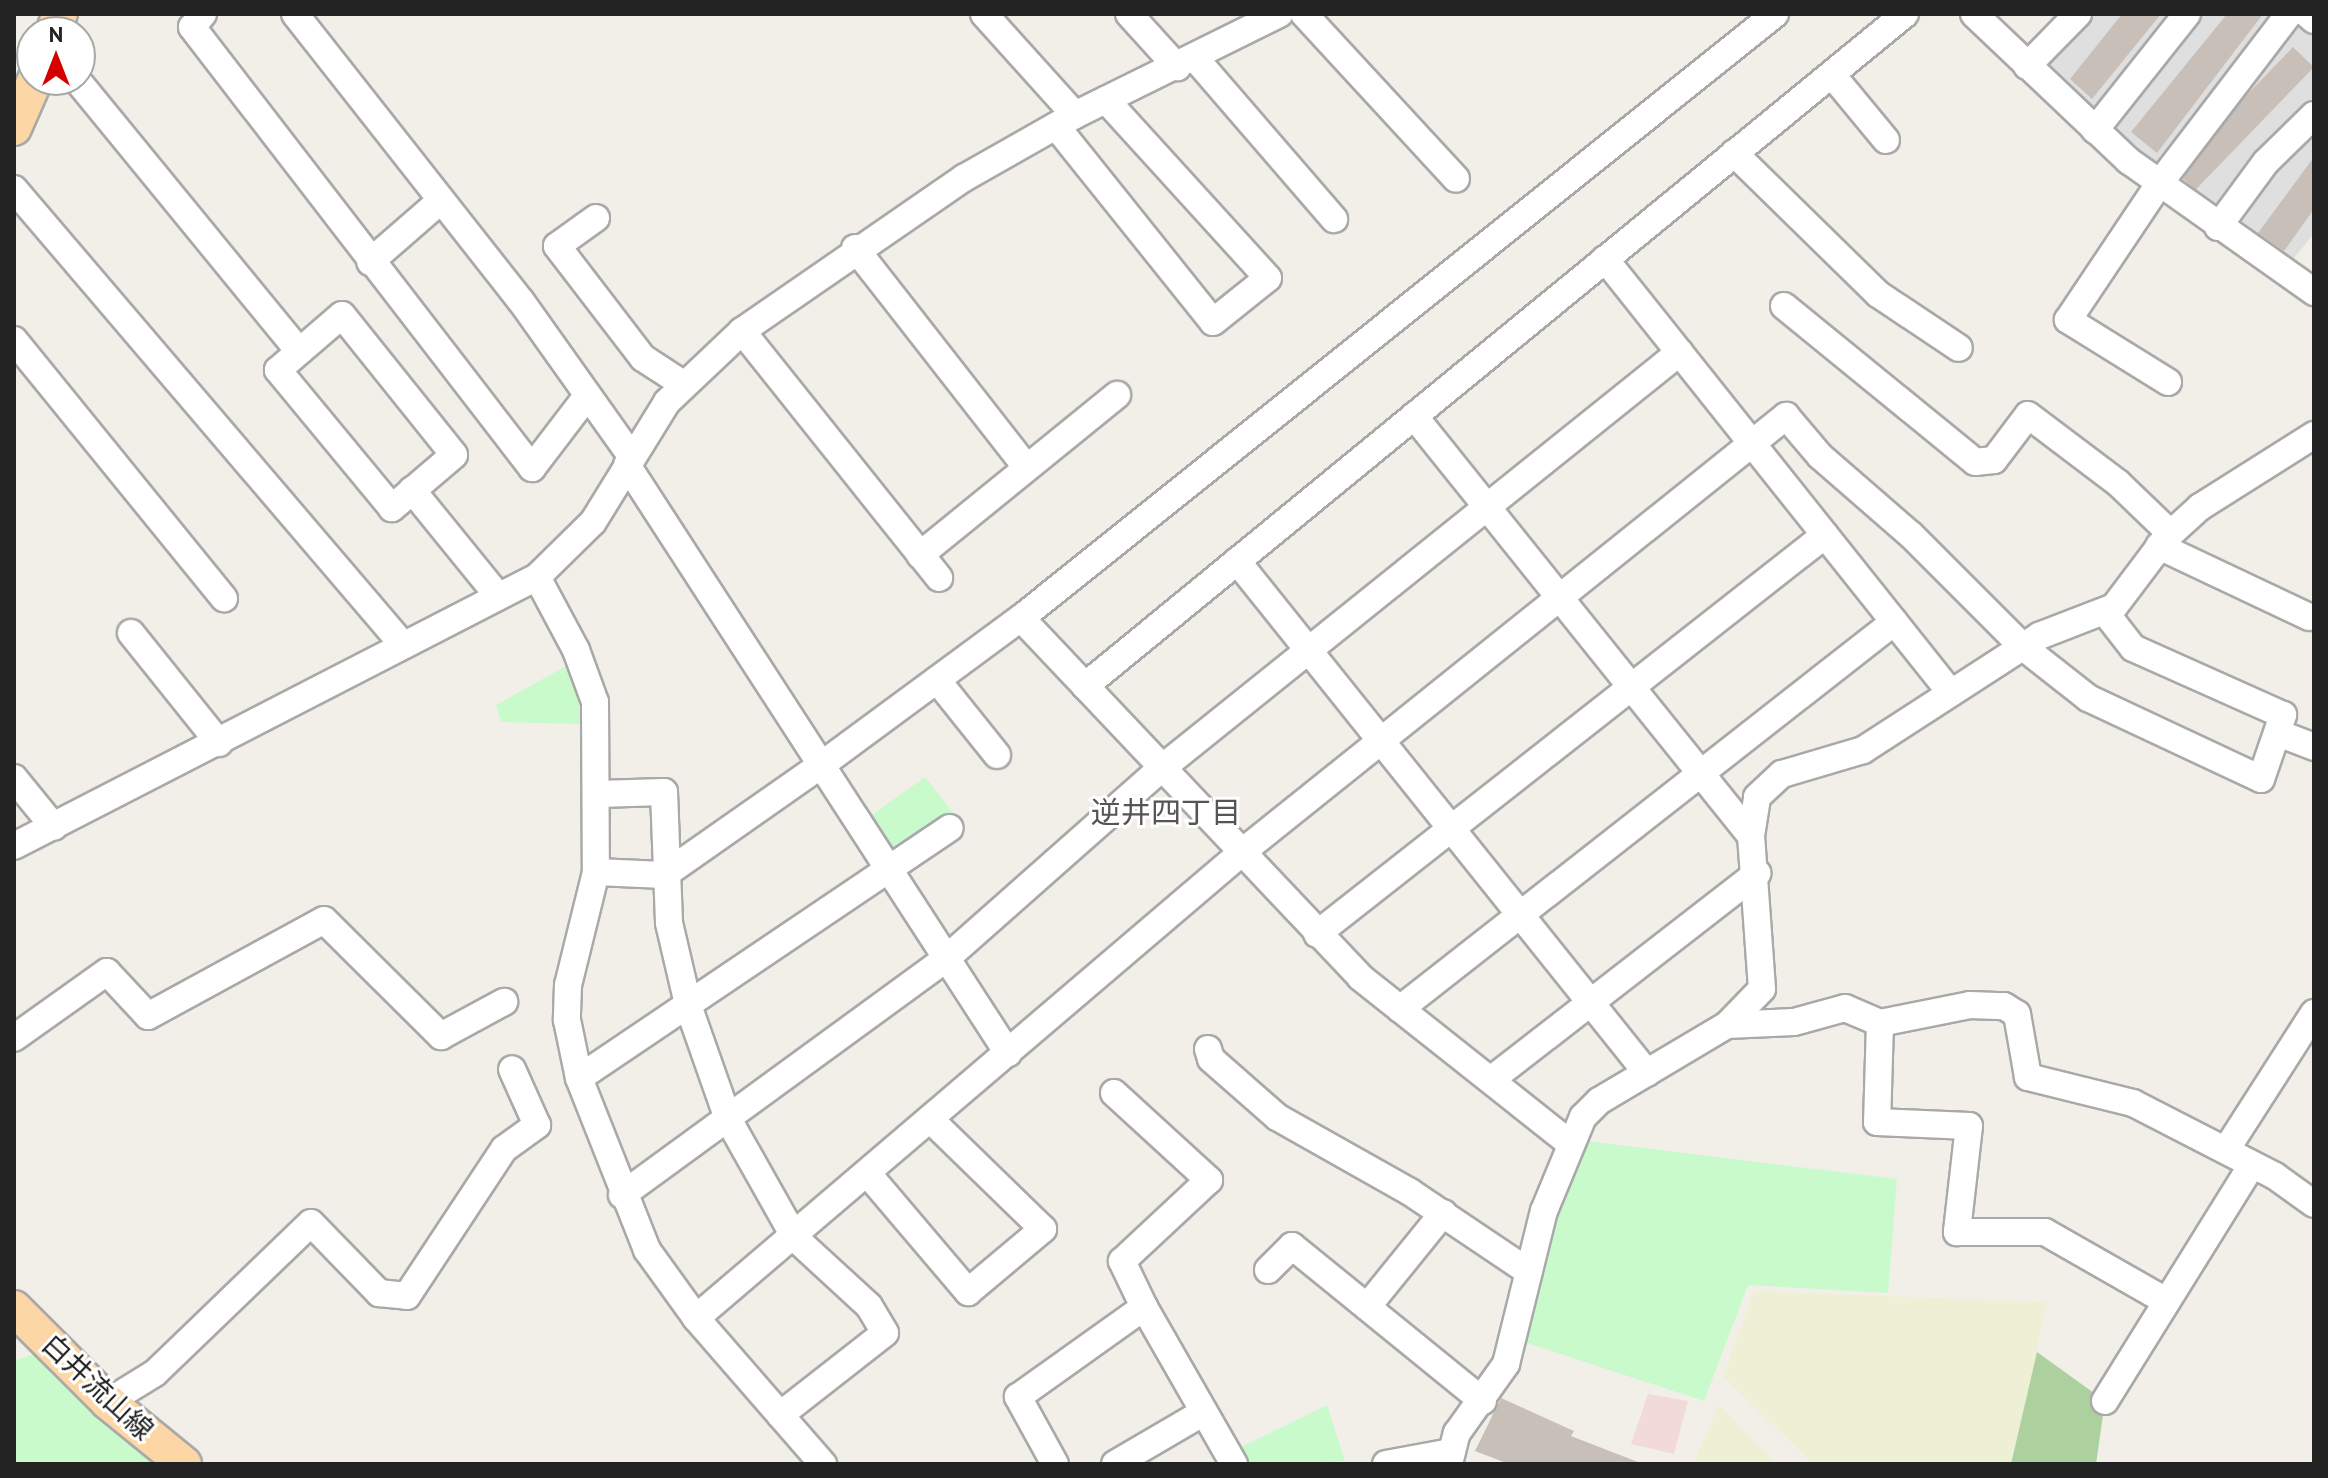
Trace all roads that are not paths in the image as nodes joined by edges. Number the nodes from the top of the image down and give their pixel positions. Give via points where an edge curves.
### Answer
1 (203, 14) edge
2 (295, 14) edge
3 (984, 14) edge
4 (1129, 14) edge
5 (1279, 14) edge
6 (1304, 14) edge
7 (1775, 14) edge
8 (1905, 14) edge
9 (1974, 14) edge
10 (2078, 14) edge
11 (2187, 14) edge
12 (2289, 14) edge
13 (2307, 14) edge
14 (2314, 20) edge
15 (1186, 62) junction
16 (2027, 66) junction
17 (1833, 76) junction
18 (28, 96) edge
19 (90, 96) edge
20 (1106, 100) junction
21 (2314, 115) edge
22 (1065, 120) junction
23 (14, 128) edge
24 (2095, 130) junction
25 (1886, 140) dead end
26 (1734, 153) junction
27 (1456, 179) dead end
28 (2159, 184) junction
29 (14, 189) edge
30 (439, 202) junction
31 (596, 218) dead end
32 (1334, 219) dead end
33 (2218, 227) junction
34 (855, 248) junction
35 (1605, 259) junction
36 (370, 262) junction
37 (2314, 292) edge
38 (1784, 306) dead end
39 (742, 331) junction
40 (14, 340) edge
41 (1959, 348) dead end
42 (298, 350) junction
43 (1680, 352) junction
44 (2168, 382) dead end
45 (683, 384) junction
46 (1117, 395) dead end
47 (587, 396) junction
48 (1414, 416) junction
49 (2314, 435) edge
50 (1753, 444) junction
51 (630, 461) junction
52 (1026, 467) junction
53 (412, 490) junction
54 (1487, 507) junction
55 (1825, 535) junction
56 (2165, 540) junction
57 (920, 555) junction
58 (1237, 561) junction
59 (537, 577) junction
60 (939, 578) dead end
61 (498, 596) junction
62 (224, 598) dead end
63 (1560, 598) junction
64 (2105, 612) junction
65 (2309, 617) dead end
66 (1021, 618) junction
67 (1894, 622) junction
68 (131, 633) dead end
69 (403, 645) junction
70 (2022, 646) junction
71 (1309, 650) junction
72 (937, 680) junction
73 (1085, 686) junction
74 (1631, 687) junction
75 (1951, 693) junction
76 (2278, 733) junction
77 (1382, 741) junction
78 (219, 743) junction
79 (2314, 747) edge
80 (997, 755) dead end
81 (824, 763) junction
82 (1162, 768) junction
83 (1701, 774) junction
84 (14, 778) edge
85 (598, 794) junction
86 (54, 827) junction
87 (950, 828) dead end
88 (1451, 828) junction
89 (1751, 836) junction
90 (14, 846) edge
91 (1241, 853) junction
92 (891, 871) junction
93 (596, 872) junction
94 (1758, 873) junction
95 (664, 875) junction
96 (1521, 915) junction
97 (1317, 934) junction
98 (948, 957) junction
99 (1590, 1001) junction
100 (504, 1002) dead end
101 (689, 1008) junction
102 (1400, 1009) junction
103 (2314, 1013) edge
104 (1880, 1023) junction
105 (1727, 1025) junction
106 (14, 1038) edge
107 (1208, 1049) dead end
108 (1008, 1053) junction
109 (512, 1069) dead end
110 (1647, 1073) junction
111 (579, 1078) junction
112 (1492, 1079) junction
113 (1114, 1093) dead end
114 (728, 1119) junction
115 (931, 1120) junction
116 (1571, 1144) junction
117 (2226, 1150) junction
118 (2252, 1165) junction
119 (868, 1174) junction
120 (622, 1195) junction
121 (2314, 1204) edge
122 (1443, 1213) junction
123 (795, 1238) junction
124 (1268, 1270) dead end
125 (1529, 1272) junction
126 (2166, 1301) junction
127 (1144, 1307) junction
128 (1367, 1307) junction
129 (17, 1316) edge
130 (696, 1318) junction
131 (1483, 1401) junction
132 (2105, 1401) dead end
133 (108, 1402) junction
134 (1204, 1412) junction
135 (780, 1415) junction
136 (1450, 1458) edge
137 (184, 1464) edge
138 (823, 1464) edge
139 (1055, 1464) edge
140 (1115, 1464) edge
141 (1234, 1464) edge
142 (1386, 1464) edge

1 - 36 street via 192,27
2 - 30 street
3 - 22 street
4 - 15 street
5 - 15 street
6 - 27 street
7 - 66 street
8 - 17 street
9 - 16 street
10 - 16 street
11 - 24 street
12 - 28 street
13 - 14 street
15 - 20 street
15 - 32 street
16 - 24 street
17 - 25 street
17 - 26 street
18 - 23 main road
19 - 42 street
20 - 22 street
20 - 22 street via 1268,278 1213,322
21 - 33 street via 2266,162
22 - 34 street
24 - 28 street
26 - 35 street
26 - 41 street via 1878,294
28 - 33 street
28 - 44 street via 2068,320
29 - 69 street
30 - 36 street
30 - 47 street via 521,301
31 - 45 street via 557,246 643,358
33 - 37 street
34 - 39 street
34 - 52 street
35 - 43 street
35 - 48 street
36 - 47 street via 532,468
38 - 56 street via 1975,462 1994,460 2028,415 2118,483
39 - 45 street
39 - 57 street
40 - 62 street
42 - 53 street via 278,370 392,508
42 - 53 street via 342,315 454,455
43 - 50 street
43 - 54 street
45 - 51 street
46 - 52 street
47 - 51 street
48 - 54 street
48 - 58 street
49 - 56 street via 2275,455
50 - 55 street
50 - 63 street
50 - 70 street via 1786,416 1820,456 1911,535
51 - 59 street via 593,522
51 - 81 street
52 - 57 street
53 - 61 street
54 - 63 street
54 - 71 street
55 - 67 street
55 - 74 street
56 - 64 street
56 - 65 street
57 - 60 street
58 - 71 street
58 - 73 street
59 - 61 street
59 - 85 street via 576,650 595,702
61 - 69 street
63 - 74 street
63 - 77 street
64 - 70 street
64 - 76 street via 2133,648 2283,715
66 - 72 street
66 - 73 street
67 - 75 street
67 - 83 street
68 - 78 street
69 - 78 street
70 - 75 street
70 - 76 street via 2088,698 2261,779
71 - 77 street
71 - 82 street
72 - 80 street
72 - 81 street
73 - 82 street
74 - 83 street
74 - 88 street
75 - 89 street via 1854,755 1782,774 1757,797
76 - 79 street
77 - 88 street
77 - 91 street
78 - 86 street
81 - 92 street
81 - 95 street
82 - 91 street
82 - 98 street
83 - 89 street
83 - 96 street
84 - 86 street
85 - 93 street
85 - 95 street via 664,792
86 - 90 street
87 - 92 street
88 - 96 street
88 - 97 street
89 - 94 street
91 - 97 street
91 - 108 street
92 - 98 street
92 - 101 street
93 - 95 street
93 - 111 street via 568,985 567,1020
94 - 99 street
94 - 105 street via 1762,989
95 - 101 street
96 - 99 street
96 - 102 street
97 - 102 street
98 - 108 street
98 - 114 street
99 - 110 street
99 - 112 street
100 - 106 street via 441,1036 324,920 148,1016 107,972
101 - 111 street
101 - 114 street
102 - 112 street
103 - 117 street
104 - 105 street via 1845,1008 1794,1022
104 - 117 street via 1970,1005 2004,1006 2017,1014 2028,1077 2133,1103
104 - 126 street via 1877,1122 1969,1126 1957,1232 2045,1232
105 - 110 street
107 - 122 street via 1211,1059 1277,1117
108 - 115 street
109 - 133 street via 537,1125 504,1149 407,1296 379,1293 311,1223 155,1373
110 - 116 street via 1599,1101
111 - 120 street
112 - 116 street
113 - 127 street via 1209,1180 1122,1261
114 - 120 street
114 - 123 street
115 - 119 street
115 - 119 street via 1043,1229 968,1292
116 - 125 street
117 - 118 street
118 - 121 street
118 - 126 street
119 - 123 street
120 - 130 street via 647,1250
122 - 125 street
122 - 128 street
123 - 130 street
123 - 135 street via 869,1306 885,1333
124 - 128 street via 1292,1246
125 - 131 street via 1506,1364
126 - 132 street
127 - 134 street
127 - 139 street via 1018,1397
128 - 131 street
129 - 133 main road, 白井流山線
130 - 135 street
131 - 136 street
133 - 137 main road, 白井流山線
134 - 140 street
134 - 141 street
135 - 138 street
136 - 142 street

